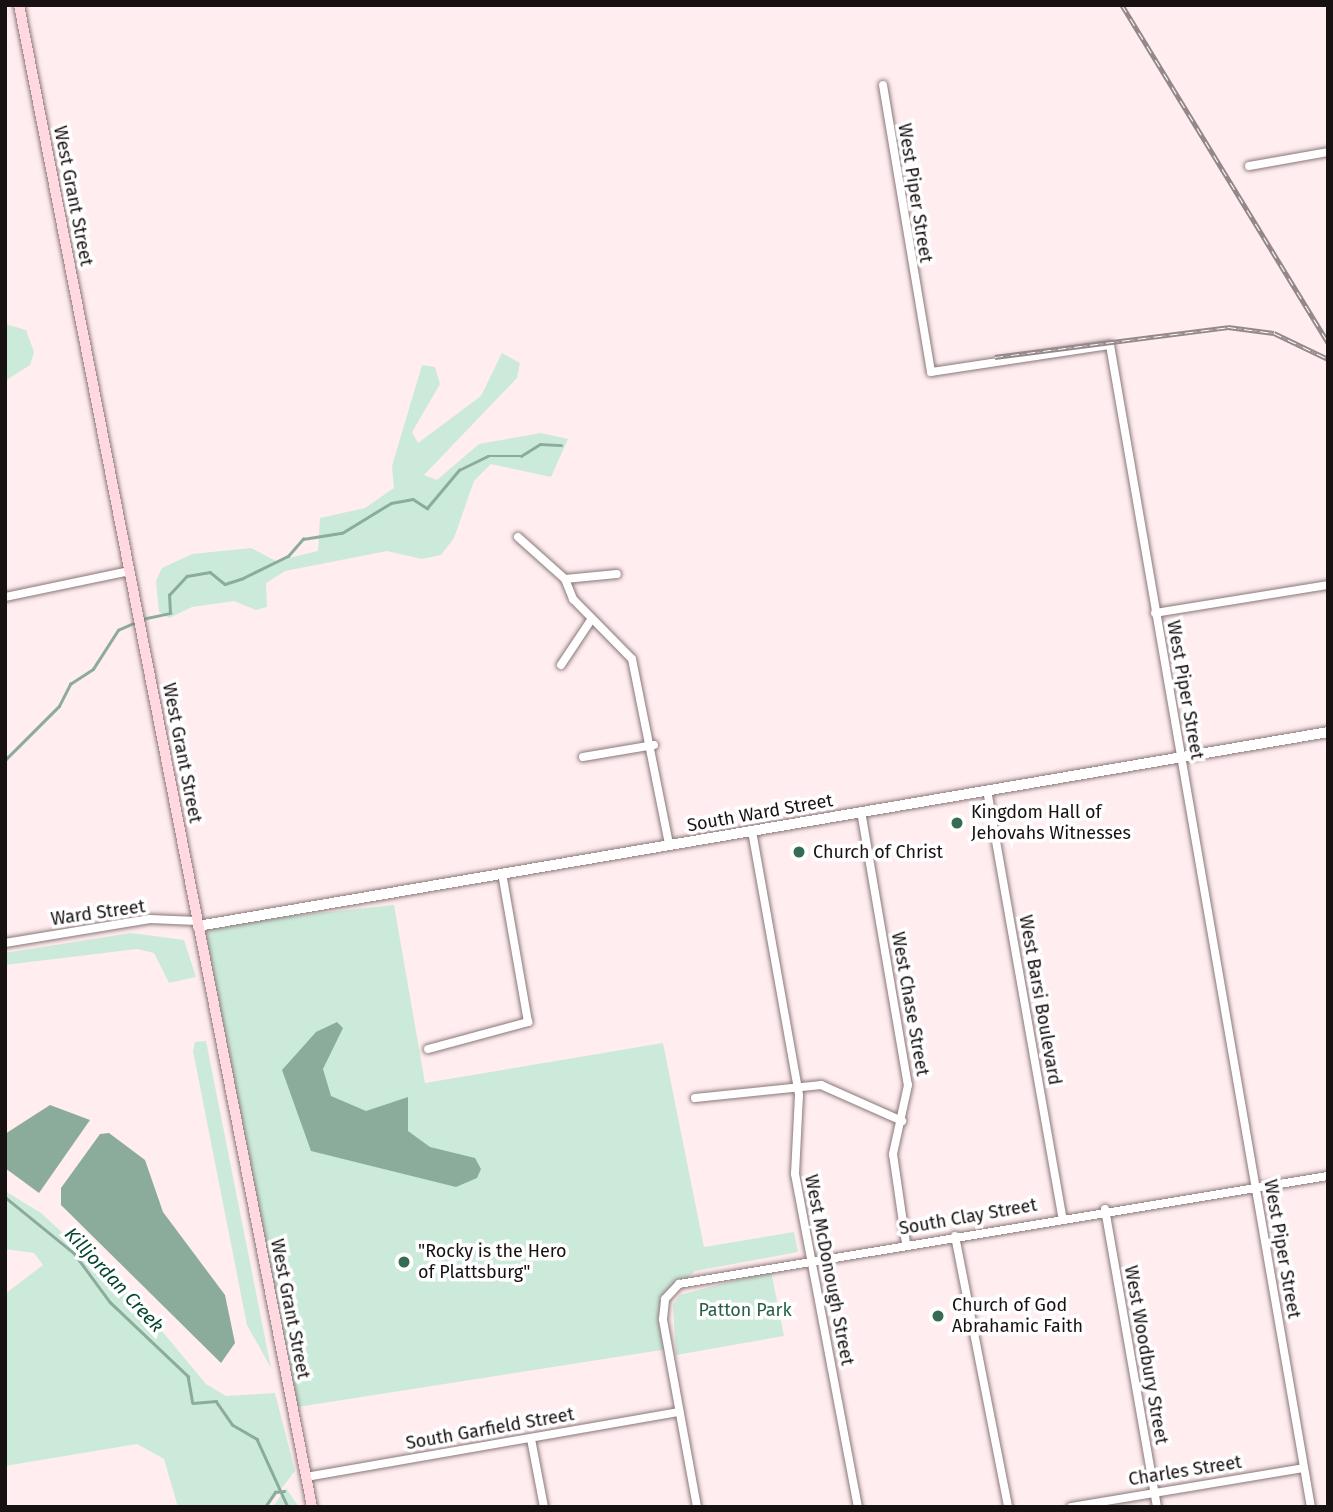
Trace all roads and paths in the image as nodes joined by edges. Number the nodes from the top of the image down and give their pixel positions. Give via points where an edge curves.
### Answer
1 (19, 5) edge
2 (883, 85) dead end
3 (1328, 152) edge
4 (1249, 166) dead end
5 (518, 537) dead end
6 (129, 571) junction
7 (617, 574) dead end
8 (565, 579) junction
9 (1328, 585) edge
10 (5, 597) edge
11 (1155, 613) junction
12 (591, 620) junction
13 (561, 665) dead end
14 (1328, 732) edge
15 (654, 745) junction
16 (583, 757) dead end
17 (1181, 758) junction
18 (987, 789) junction
19 (861, 811) junction
20 (752, 831) junction
21 (669, 844) junction
22 (502, 873) junction
23 (197, 923) junction
24 (5, 943) edge
25 (428, 1049) dead end
26 (798, 1086) junction
27 (695, 1098) dead end
28 (902, 1121) junction
29 (1328, 1176) edge
30 (1256, 1187) junction
31 (1105, 1209) junction
32 (1062, 1216) junction
33 (956, 1236) junction
34 (906, 1243) junction
35 (811, 1258) junction
36 (679, 1412) junction
37 (531, 1439) junction
38 (1304, 1468) junction
39 (306, 1477) junction
40 (1155, 1492) junction
41 (312, 1507) edge
42 (544, 1507) edge
43 (697, 1507) edge
44 (858, 1507) edge
45 (1008, 1507) edge
46 (1071, 1507) edge
47 (1157, 1507) edge
48 (1311, 1507) edge

1 - 6 main road, West Grant Street
2 - 11 street, West Piper Street via 931,372 1110,345
3 - 4 street
5 - 8 street
6 - 10 street
6 - 23 main road, West Grant Street
7 - 8 street
8 - 12 street
9 - 11 street
11 - 17 street, West Piper Street
12 - 13 street
12 - 15 street via 632,659
14 - 17 street, South Ward Street
15 - 16 street
15 - 21 street
17 - 18 street, South Ward Street
17 - 30 street, West Piper Street
18 - 19 street, South Ward Street
18 - 32 street, West Barsi Boulevard
19 - 20 street, South Ward Street
19 - 28 street, West Chase Street via 908,1085
20 - 21 street, South Ward Street
20 - 26 street, West McDonough Street
21 - 22 street, South Ward Street
22 - 23 street, South Ward Street
22 - 25 street via 528,1022
23 - 24 street, Ward Street via 150,919
23 - 39 main road, West Grant Street
26 - 27 street
26 - 28 street via 832,1087
26 - 35 street, West McDonough Street via 795,1174
28 - 34 street, West Chase Street via 893,1154
29 - 30 street, South Clay Street
30 - 31 street, South Clay Street
30 - 38 street, West Piper Street
31 - 32 street, South Clay Street
31 - 40 street, West Woodbury Street
32 - 33 street, South Clay Street
33 - 34 street, South Clay Street
33 - 45 street
34 - 35 street, South Clay Street
35 - 36 street, South Clay Street via 679,1284 664,1303
35 - 44 street, West McDonough Street
36 - 37 street, South Garfield Street
36 - 43 street, South Clay Street
37 - 39 street, South Garfield Street
37 - 42 street
38 - 40 street, Charles Street
38 - 48 street, West Piper Street
39 - 41 main road, West Grant Street
40 - 46 street, Charles Street
40 - 47 street, West Woodbury Street

